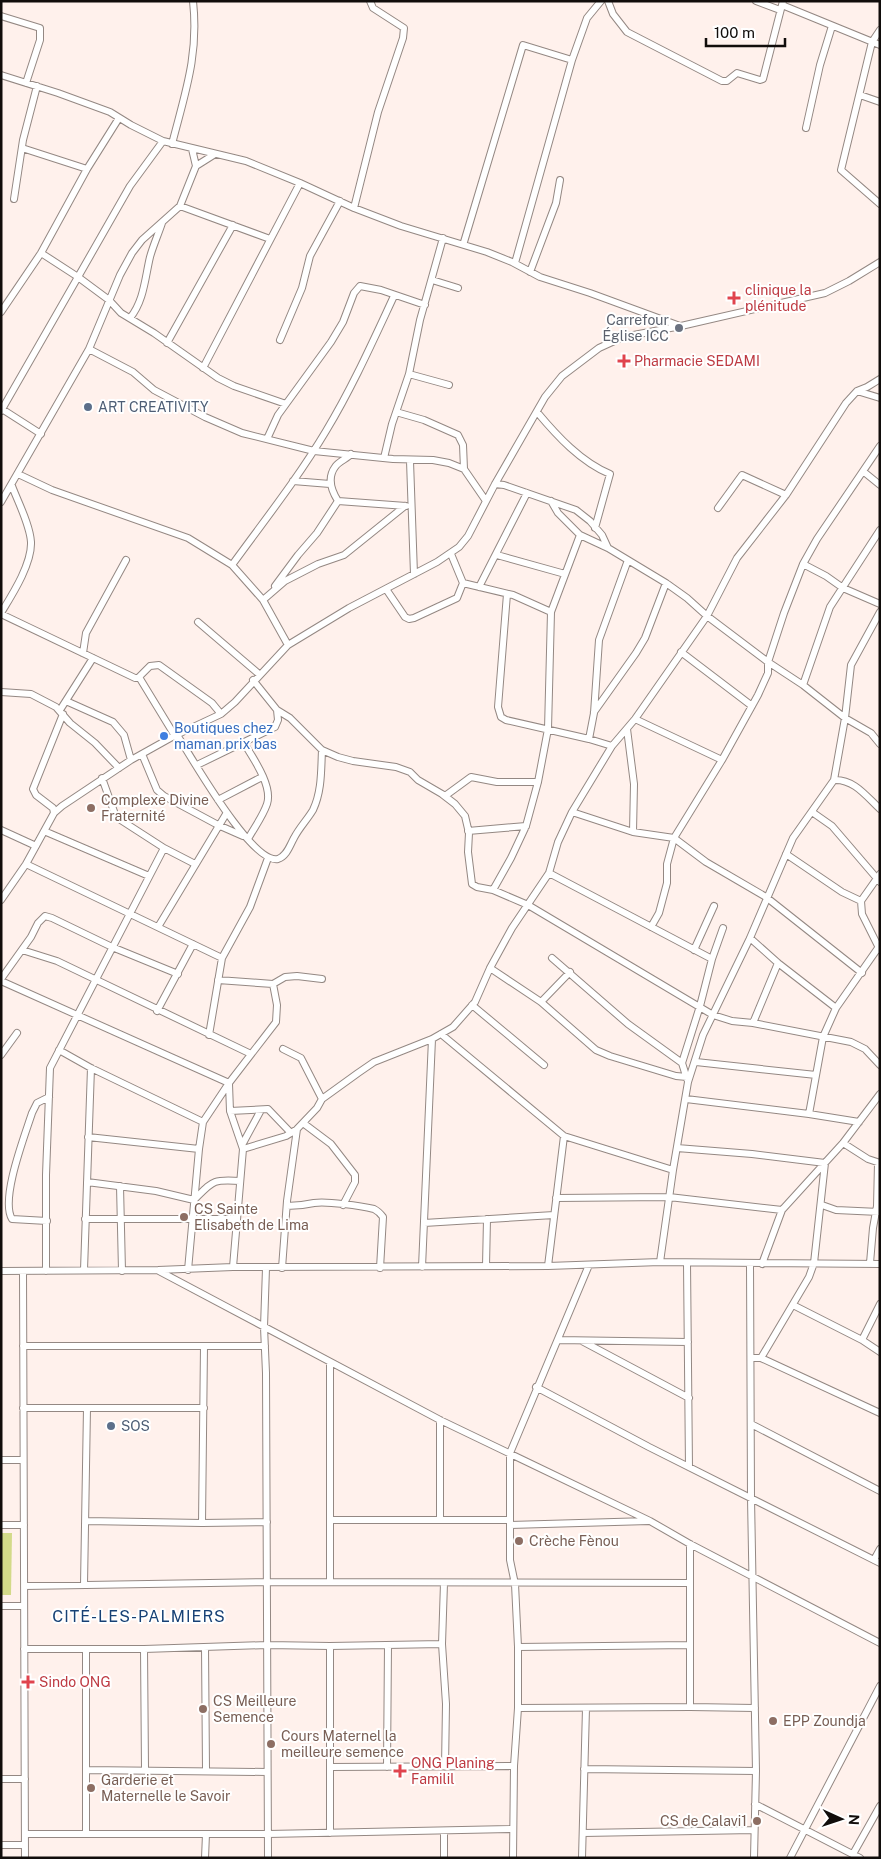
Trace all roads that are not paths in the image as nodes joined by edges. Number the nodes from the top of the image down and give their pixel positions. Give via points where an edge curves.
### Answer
1 (193, 1) edge
2 (370, 1) edge
3 (601, 1) edge
4 (608, 1) edge
5 (756, 1) edge
6 (781, 5) edge
7 (1, 16) edge
8 (832, 26) junction
9 (880, 30) edge
10 (872, 42) junction
11 (880, 46) edge
12 (572, 60) junction
13 (1, 75) edge
14 (26, 83) junction
15 (37, 86) junction
16 (860, 95) junction
17 (880, 102) edge
18 (119, 118) junction
19 (806, 128) dead end
20 (163, 141) junction
21 (172, 144) junction
22 (22, 148) junction
23 (192, 149) junction
24 (215, 154) junction
25 (196, 166) junction
26 (87, 169) junction
27 (560, 180) dead end
28 (300, 183) junction
29 (14, 198) dead end
30 (340, 201) junction
31 (880, 204) edge
32 (180, 206) junction
33 (354, 208) junction
34 (163, 222) junction
35 (233, 224) junction
36 (443, 238) junction
37 (270, 239) junction
38 (464, 242) dead end
39 (41, 253) junction
40 (880, 262) edge
41 (515, 263) junction
42 (530, 272) junction
43 (78, 277) junction
44 (432, 280) junction
45 (458, 288) dead end
46 (394, 296) junction
47 (109, 300) junction
48 (425, 305) junction
49 (1, 312) edge
50 (130, 318) junction
51 (681, 326) junction
52 (280, 340) dead end
53 (167, 343) junction
54 (89, 349) junction
55 (203, 368) junction
56 (409, 374) junction
57 (880, 379) edge
58 (449, 385) dead end
59 (857, 390) junction
60 (880, 398) edge
61 (286, 404) junction
62 (2, 410) edge
63 (396, 412) junction
64 (537, 412) junction
65 (41, 434) junction
66 (267, 439) junction
67 (880, 446) edge
68 (314, 451) junction
69 (351, 454) junction
70 (384, 458) junction
71 (410, 461) junction
72 (464, 469) junction
73 (864, 472) junction
74 (18, 474) junction
75 (293, 481) junction
76 (330, 484) junction
77 (495, 484) junction
78 (880, 484) edge
79 (12, 486) junction
80 (527, 493) junction
81 (786, 495) junction
82 (338, 501) junction
83 (486, 501) junction
84 (551, 501) junction
85 (1, 502) edge
86 (408, 506) junction
87 (718, 508) dead end
88 (596, 528) junction
89 (880, 530) edge
90 (580, 535) junction
91 (608, 548) junction
92 (451, 554) junction
93 (497, 556) junction
94 (126, 560) dead end
95 (628, 560) junction
96 (803, 564) junction
97 (232, 565) junction
98 (414, 574) junction
99 (565, 574) junction
100 (463, 583) junction
101 (666, 583) junction
102 (479, 587) junction
103 (843, 588) junction
104 (274, 589) junction
105 (386, 589) junction
106 (507, 594) junction
107 (263, 600) junction
108 (880, 604) edge
109 (551, 612) junction
110 (880, 612) edge
111 (1, 614) edge
112 (707, 616) junction
113 (198, 622) dead end
114 (288, 645) junction
115 (681, 652) junction
116 (83, 653) junction
117 (93, 658) junction
118 (768, 662) junction
119 (260, 674) junction
120 (139, 677) junction
121 (253, 680) junction
122 (803, 685) junction
123 (1, 692) edge
124 (66, 701) junction
125 (752, 706) junction
126 (277, 710) junction
127 (61, 712) junction
128 (594, 713) junction
129 (221, 714) junction
130 (845, 718) junction
131 (635, 719) junction
132 (548, 729) junction
133 (627, 729) junction
134 (176, 735) junction
135 (589, 739) junction
136 (244, 742) junction
137 (880, 744) edge
138 (612, 746) junction
139 (322, 750) junction
140 (142, 754) junction
141 (131, 760) junction
142 (722, 760) junction
143 (197, 766) junction
144 (120, 768) junction
145 (262, 777) junction
146 (102, 778) junction
147 (834, 780) junction
148 (538, 782) junction
149 (445, 796) junction
150 (218, 800) junction
151 (880, 809) edge
152 (572, 812) junction
153 (812, 812) junction
154 (54, 813) junction
155 (226, 814) junction
156 (218, 825) junction
157 (526, 826) junction
158 (1, 830) edge
159 (44, 831) junction
160 (468, 831) junction
161 (633, 832) junction
162 (246, 837) junction
163 (674, 838) junction
164 (36, 846) junction
165 (164, 848) junction
166 (786, 854) junction
167 (268, 858) junction
168 (26, 864) junction
169 (195, 864) junction
170 (549, 874) junction
171 (149, 876) junction
172 (879, 878) edge
173 (493, 890) junction
174 (766, 897) junction
175 (1, 900) edge
176 (861, 901) junction
177 (528, 905) junction
178 (714, 906) dead end
179 (130, 913) junction
180 (158, 927) junction
181 (651, 927) junction
182 (723, 928) dead end
183 (750, 938) junction
184 (194, 944) junction
185 (112, 947) junction
186 (879, 949) edge
187 (22, 950) junction
188 (694, 950) junction
189 (222, 958) junction
190 (552, 958) dead end
191 (712, 959) junction
192 (778, 963) junction
193 (490, 968) junction
194 (570, 972) junction
195 (862, 973) junction
196 (178, 974) junction
197 (1, 980) edge
198 (96, 980) junction
199 (218, 980) junction
200 (322, 980) dead end
201 (273, 984) junction
202 (541, 1002) junction
203 (472, 1005) junction
204 (700, 1006) junction
205 (836, 1008) junction
206 (158, 1011) junction
207 (714, 1015) junction
208 (77, 1016) junction
209 (753, 1023) junction
210 (17, 1033) dead end
211 (441, 1034) junction
212 (209, 1035) junction
213 (823, 1037) junction
214 (432, 1039) junction
215 (283, 1049) dead end
216 (59, 1050) junction
217 (251, 1054) junction
218 (1, 1055) edge
219 (696, 1062) junction
220 (682, 1063) junction
221 (544, 1065) dead end
222 (880, 1065) edge
223 (91, 1068) junction
224 (816, 1076) junction
225 (687, 1080) junction
226 (228, 1083) junction
227 (880, 1094) edge
228 (49, 1096) junction
229 (322, 1099) junction
230 (686, 1099) junction
231 (261, 1110) junction
232 (230, 1111) junction
233 (809, 1114) junction
234 (203, 1122) junction
235 (859, 1122) junction
236 (303, 1123) junction
237 (297, 1129) junction
238 (291, 1133) junction
239 (564, 1136) junction
240 (88, 1137) junction
241 (843, 1143) junction
242 (242, 1147) junction
243 (677, 1148) junction
244 (199, 1149) junction
245 (825, 1163) junction
246 (879, 1163) edge
247 (673, 1170) junction
248 (240, 1181) junction
249 (87, 1182) junction
250 (1, 1185) edge
251 (10, 1186) junction
252 (120, 1186) junction
253 (669, 1197) junction
254 (556, 1198) junction
255 (194, 1200) junction
256 (343, 1205) junction
257 (822, 1205) junction
258 (287, 1206) junction
259 (782, 1210) junction
260 (878, 1212) edge
261 (554, 1215) junction
262 (121, 1218) junction
263 (85, 1219) junction
264 (237, 1219) junction
265 (487, 1219) junction
266 (192, 1220) junction
267 (47, 1221) junction
268 (424, 1223) junction
269 (660, 1262) junction
270 (687, 1263) junction
271 (750, 1263) junction
272 (814, 1263) junction
273 (870, 1263) junction
274 (762, 1264) junction
275 (880, 1264) edge
276 (589, 1265) junction
277 (486, 1266) junction
278 (548, 1266) junction
279 (233, 1267) junction
280 (422, 1267) junction
281 (266, 1268) junction
282 (282, 1268) junction
283 (380, 1268) junction
284 (1, 1270) edge
285 (84, 1270) junction
286 (158, 1270) junction
287 (188, 1270) junction
288 (23, 1271) junction
289 (46, 1271) junction
290 (122, 1271) junction
291 (880, 1304) edge
292 (793, 1305) junction
293 (264, 1327) junction
294 (558, 1340) junction
295 (580, 1340) junction
296 (862, 1340) junction
297 (688, 1342) junction
298 (23, 1346) junction
299 (204, 1346) junction
300 (265, 1346) junction
301 (880, 1352) edge
302 (751, 1358) junction
303 (761, 1358) junction
304 (330, 1362) junction
305 (536, 1387) junction
306 (689, 1398) junction
307 (23, 1408) junction
308 (87, 1408) junction
309 (204, 1408) junction
310 (880, 1413) edge
311 (440, 1420) junction
312 (751, 1424) junction
313 (510, 1453) junction
314 (1, 1460) edge
315 (24, 1460) junction
316 (690, 1467) junction
317 (880, 1491) edge
318 (751, 1498) junction
319 (330, 1520) junction
320 (440, 1520) junction
321 (86, 1521) junction
322 (650, 1521) junction
323 (267, 1522) junction
324 (510, 1522) junction
325 (202, 1523) junction
326 (1, 1525) edge
327 (24, 1525) junction
328 (690, 1544) junction
329 (880, 1549) edge
330 (877, 1562) edge
331 (753, 1577) junction
332 (267, 1582) junction
333 (330, 1582) junction
334 (444, 1583) junction
335 (690, 1583) junction
336 (515, 1584) junction
337 (84, 1585) junction
338 (24, 1586) junction
339 (1, 1606) edge
340 (24, 1606) junction
341 (880, 1643) edge
342 (442, 1644) junction
343 (267, 1645) junction
344 (388, 1645) junction
345 (690, 1645) junction
346 (330, 1646) junction
347 (205, 1647) junction
348 (518, 1647) junction
349 (24, 1649) junction
350 (86, 1649) junction
351 (144, 1649) junction
352 (880, 1686) edge
353 (690, 1707) junction
354 (518, 1708) junction
355 (586, 1708) junction
356 (755, 1708) junction
357 (514, 1766) junction
358 (330, 1767) junction
359 (387, 1767) junction
360 (445, 1767) junction
361 (584, 1769) junction
362 (86, 1770) junction
363 (145, 1770) junction
364 (206, 1770) junction
365 (268, 1772) junction
366 (756, 1772) junction
367 (1, 1779) edge
368 (24, 1779) junction
369 (755, 1804) junction
370 (880, 1806) edge
371 (513, 1829) junction
372 (754, 1830) junction
373 (803, 1830) junction
374 (444, 1831) junction
375 (330, 1833) junction
376 (583, 1833) junction
377 (25, 1834) junction
378 (86, 1834) junction
379 (206, 1834) junction
380 (268, 1834) junction
381 (1, 1845) edge
382 (25, 1845) junction
383 (853, 1854) junction
384 (25, 1858) edge
385 (205, 1858) edge
386 (268, 1858) edge
387 (444, 1858) edge
388 (513, 1858) edge
389 (582, 1858) edge
390 (754, 1858) edge
391 (790, 1858) edge
392 (860, 1858) edge

1 - 21 street via 193,65
2 - 33 street via 373,8 404,28 378,112
3 - 12 street via 586,18
4 - 6 street via 613,14 627,32 722,81 739,73 764,79
5 - 6 street
6 - 8 street
7 - 14 street via 40,28 40,40
8 - 10 street
8 - 19 street
9 - 10 street
10 - 11 street
10 - 16 street
12 - 38 street via 523,45
12 - 41 street
13 - 14 street
14 - 15 street
15 - 18 street
15 - 22 street
16 - 17 street
16 - 31 street via 841,170
18 - 20 street
18 - 26 street
20 - 21 street
20 - 43 street via 130,186
21 - 23 street
22 - 26 street
22 - 29 street
23 - 24 street
23 - 25 street
24 - 25 street
24 - 28 street via 246,161
25 - 32 street
26 - 39 street
27 - 42 street via 556,202
28 - 30 street
28 - 37 street
30 - 33 street
30 - 52 street via 310,256 302,288
32 - 34 street
32 - 35 street
33 - 36 street
34 - 47 street via 132,253
34 - 50 street via 150,258 147,280
35 - 37 street
35 - 53 street
36 - 41 street
36 - 44 street
37 - 55 street
39 - 43 street
39 - 49 street
40 - 51 street via 825,293
41 - 42 street
42 - 51 street
43 - 47 street
43 - 62 street
44 - 45 street
44 - 48 street
46 - 48 street
46 - 61 street via 367,286 357,288 331,342
46 - 68 street via 346,395
47 - 50 street
47 - 54 street
48 - 56 street
50 - 53 street
51 - 64 street via 622,337 599,348 554,384
53 - 55 street
54 - 65 street
54 - 66 street via 205,417
55 - 61 street via 234,386
56 - 58 street
56 - 63 street
57 - 59 street
59 - 60 street
59 - 81 street
61 - 66 street
62 - 65 street
63 - 70 street
63 - 72 street via 458,435 463,445
64 - 77 street
64 - 88 street via 576,452 610,474
65 - 74 street
66 - 68 street
67 - 73 street
68 - 69 street
68 - 75 street
69 - 70 street
69 - 76 street via 334,468
70 - 71 street
71 - 72 street via 441,461
71 - 86 street
72 - 83 street
73 - 78 street
73 - 96 street
74 - 79 street
74 - 97 street via 52,490 188,538
75 - 76 street
75 - 97 street
76 - 82 street
77 - 80 street
77 - 83 street
79 - 85 street
79 - 111 street via 28,532 30,550 28,562
80 - 84 street
80 - 93 street
81 - 87 street via 742,475
81 - 112 street via 736,558
82 - 86 street
82 - 104 street
83 - 92 street via 464,542
84 - 88 street via 576,510
84 - 90 street
86 - 98 street
86 - 104 street via 344,554 318,564
88 - 91 street
89 - 103 street
90 - 91 street
90 - 99 street
91 - 95 street
92 - 98 street
92 - 100 street
93 - 99 street
93 - 102 street
94 - 116 street via 86,633
95 - 101 street
95 - 128 street via 599,640
96 - 103 street
96 - 118 street
97 - 107 street
98 - 105 street
99 - 109 street
100 - 102 street
100 - 105 street via 457,598 409,619
101 - 112 street
101 - 128 street via 645,638
102 - 106 street
103 - 108 street
103 - 122 street via 830,607
104 - 107 street
105 - 114 street
106 - 109 street
106 - 132 street via 498,707 501,717
107 - 114 street
109 - 132 street
110 - 130 street via 851,665
111 - 116 street
112 - 115 street
112 - 118 street
113 - 119 street
114 - 119 street
115 - 125 street
115 - 131 street
116 - 117 street
117 - 120 street
117 - 124 street
118 - 122 street
118 - 125 street via 768,673
119 - 121 street
120 - 129 street via 150,666 159,665 212,703
120 - 134 street
121 - 126 street
121 - 129 street
122 - 130 street
123 - 127 street via 31,694
124 - 127 street
124 - 141 street via 120,728
125 - 142 street
126 - 136 street via 275,727
126 - 139 street via 290,718
127 - 144 street
127 - 154 street via 33,789 53,808
128 - 135 street
129 - 134 street
130 - 137 street via 871,733
130 - 147 street
131 - 133 street
131 - 142 street
132 - 135 street
132 - 148 street
133 - 138 street
133 - 161 street via 634,784
134 - 140 street
134 - 143 street
135 - 138 street
136 - 143 street
136 - 145 street
138 - 152 street
139 - 149 street via 353,762 396,767 410,772
139 - 167 street via 321,784 314,807 283,856
140 - 141 street
140 - 156 street via 157,790
141 - 144 street
142 - 163 street
143 - 150 street
144 - 146 street
145 - 150 street
145 - 162 street via 269,793 267,804
146 - 154 street
146 - 165 street via 116,817
147 - 151 street via 853,784
147 - 153 street
148 - 149 street via 496,782 471,776
148 - 157 street
149 - 160 street via 464,816
150 - 155 street
152 - 161 street
152 - 170 street via 558,842
153 - 166 street
153 - 172 street via 832,826
154 - 159 street
155 - 156 street
155 - 162 street
156 - 162 street
156 - 169 street
157 - 160 street
157 - 173 street
158 - 164 street
159 - 164 street
159 - 171 street
160 - 173 street via 472,884
161 - 163 street
162 - 167 street
163 - 174 street via 706,862
163 - 181 street via 667,864 668,883 660,913
164 - 168 street
165 - 169 street
165 - 171 street
166 - 174 street
166 - 176 street
167 - 189 street via 250,907
168 - 175 street
168 - 179 street
169 - 180 street
170 - 177 street
170 - 181 street
171 - 179 street
172 - 176 street
173 - 177 street
174 - 183 street
174 - 195 street
176 - 186 street via 862,914
177 - 193 street
177 - 204 street
178 - 188 street
179 - 180 street
179 - 185 street
180 - 184 street
181 - 188 street
182 - 191 street
183 - 192 street
183 - 207 street
184 - 189 street
184 - 196 street
185 - 187 street via 45,916
185 - 196 street
185 - 198 street
186 - 195 street
187 - 197 street
187 - 198 street via 50,958
188 - 191 street
189 - 199 street
190 - 194 street
191 - 204 street
192 - 205 street
192 - 209 street
193 - 202 street
193 - 203 street
194 - 202 street
194 - 220 street via 628,1024
195 - 205 street
196 - 206 street
197 - 208 street
198 - 206 street
198 - 208 street
199 - 201 street
199 - 212 street
200 - 201 street via 297,976
201 - 217 street via 277,1018
202 - 225 street via 596,1050
203 - 211 street
203 - 221 street
204 - 207 street
204 - 220 street
205 - 213 street
206 - 212 street
207 - 209 street
207 - 219 street via 703,1035
208 - 216 street
208 - 226 street
209 - 213 street
210 - 218 street
211 - 214 street
211 - 239 street
212 - 217 street
213 - 222 street via 851,1042 865,1049
213 - 224 street
214 - 229 street via 374,1062
214 - 268 street
215 - 229 street via 302,1058
216 - 223 street
216 - 228 street via 49,1073
217 - 226 street
219 - 224 street
219 - 225 street
220 - 225 street
223 - 234 street
223 - 240 street
224 - 233 street
225 - 230 street
226 - 232 street
226 - 234 street
227 - 235 street
228 - 251 street via 37,1103 32,1113
228 - 267 street
229 - 236 street
230 - 233 street
230 - 243 street
231 - 232 street
231 - 238 street via 270,1110
231 - 242 street
232 - 242 street
233 - 235 street
234 - 244 street
235 - 241 street
236 - 237 street
236 - 256 street via 330,1144 355,1175
237 - 238 street
237 - 258 street
238 - 242 street
239 - 247 street
239 - 254 street
240 - 244 street
240 - 249 street
241 - 245 street
241 - 246 street via 868,1160
242 - 248 street
243 - 245 street
243 - 247 street
244 - 255 street
245 - 257 street
245 - 259 street
246 - 260 street
247 - 253 street
248 - 255 street via 220,1180 208,1186
248 - 264 street
249 - 252 street
249 - 263 street
250 - 251 street
251 - 267 street via 9,1214 12,1219
252 - 255 street
252 - 262 street
253 - 254 street
253 - 259 street
253 - 269 street
254 - 261 street
255 - 266 street
256 - 258 street
256 - 283 street via 374,1210 383,1217
257 - 260 street via 836,1210
257 - 272 street
258 - 282 street
259 - 274 street
260 - 273 street
261 - 265 street
261 - 278 street
262 - 263 street
262 - 266 street
262 - 290 street
263 - 285 street
264 - 266 street
264 - 279 street
265 - 268 street
265 - 277 street
266 - 287 street
267 - 289 street
268 - 280 street
269 - 270 street
269 - 276 street
270 - 271 street
270 - 297 street
271 - 274 street
271 - 302 street
272 - 273 street
272 - 274 street
272 - 292 street
273 - 275 street
276 - 278 street
276 - 294 street
277 - 278 street
277 - 280 street
279 - 281 street
279 - 287 street
280 - 283 street
281 - 282 street
281 - 293 street
282 - 283 street
284 - 288 street
285 - 289 street
285 - 290 street
286 - 287 street
286 - 290 street
286 - 293 street
288 - 289 street
288 - 298 street
291 - 296 street
292 - 296 street
292 - 303 street
293 - 300 street
293 - 304 street
294 - 295 street
294 - 305 street
295 - 297 street
295 - 306 street
296 - 301 street
297 - 306 street
298 - 299 street
298 - 307 street
299 - 300 street
299 - 309 street
300 - 323 street
302 - 303 street
302 - 312 street
303 - 310 street
304 - 311 street
304 - 319 street
305 - 313 street
305 - 316 street
306 - 316 street
307 - 308 street
307 - 315 street
308 - 309 street
308 - 321 street
309 - 325 street
311 - 313 street
311 - 320 street
312 - 317 street
312 - 318 street
313 - 322 street
313 - 324 street
314 - 315 street
315 - 327 street
316 - 318 street
318 - 330 street
318 - 331 street
319 - 320 street
319 - 333 street
320 - 324 street
321 - 325 street
321 - 337 street
322 - 324 street
322 - 328 street
323 - 325 street
323 - 332 street
324 - 336 street via 510,1560
326 - 327 street
327 - 338 street
328 - 331 street
328 - 335 street
329 - 330 street
331 - 341 street
331 - 356 street
332 - 333 street
332 - 337 street
332 - 343 street
333 - 334 street
334 - 336 street
334 - 342 street
335 - 336 street
335 - 345 street
336 - 348 street
337 - 338 street
338 - 340 street
339 - 340 street
340 - 349 street
342 - 344 street
342 - 360 street via 446,1704
343 - 346 street
343 - 347 street
343 - 365 street
344 - 346 street
344 - 359 street
345 - 348 street
345 - 353 street
346 - 358 street
347 - 351 street
347 - 364 street
348 - 354 street
349 - 350 street
349 - 368 street
350 - 351 street
350 - 362 street
351 - 363 street
352 - 373 street
353 - 355 street
353 - 356 street
354 - 355 street
354 - 357 street
355 - 361 street
356 - 366 street
357 - 360 street
357 - 371 street
358 - 359 street
358 - 375 street
359 - 360 street
361 - 366 street
361 - 376 street
362 - 363 street
362 - 378 street
363 - 364 street
364 - 365 street
365 - 380 street
366 - 369 street
367 - 368 street
368 - 377 street
369 - 372 street
369 - 373 street
370 - 383 street
371 - 374 street
371 - 388 street
372 - 376 street
372 - 390 street
373 - 383 street
373 - 391 street
374 - 375 street
374 - 387 street
375 - 380 street
376 - 389 street
377 - 378 street
377 - 382 street
378 - 379 street
379 - 380 street
379 - 385 street
380 - 386 street
381 - 382 street
382 - 384 street
383 - 392 street

